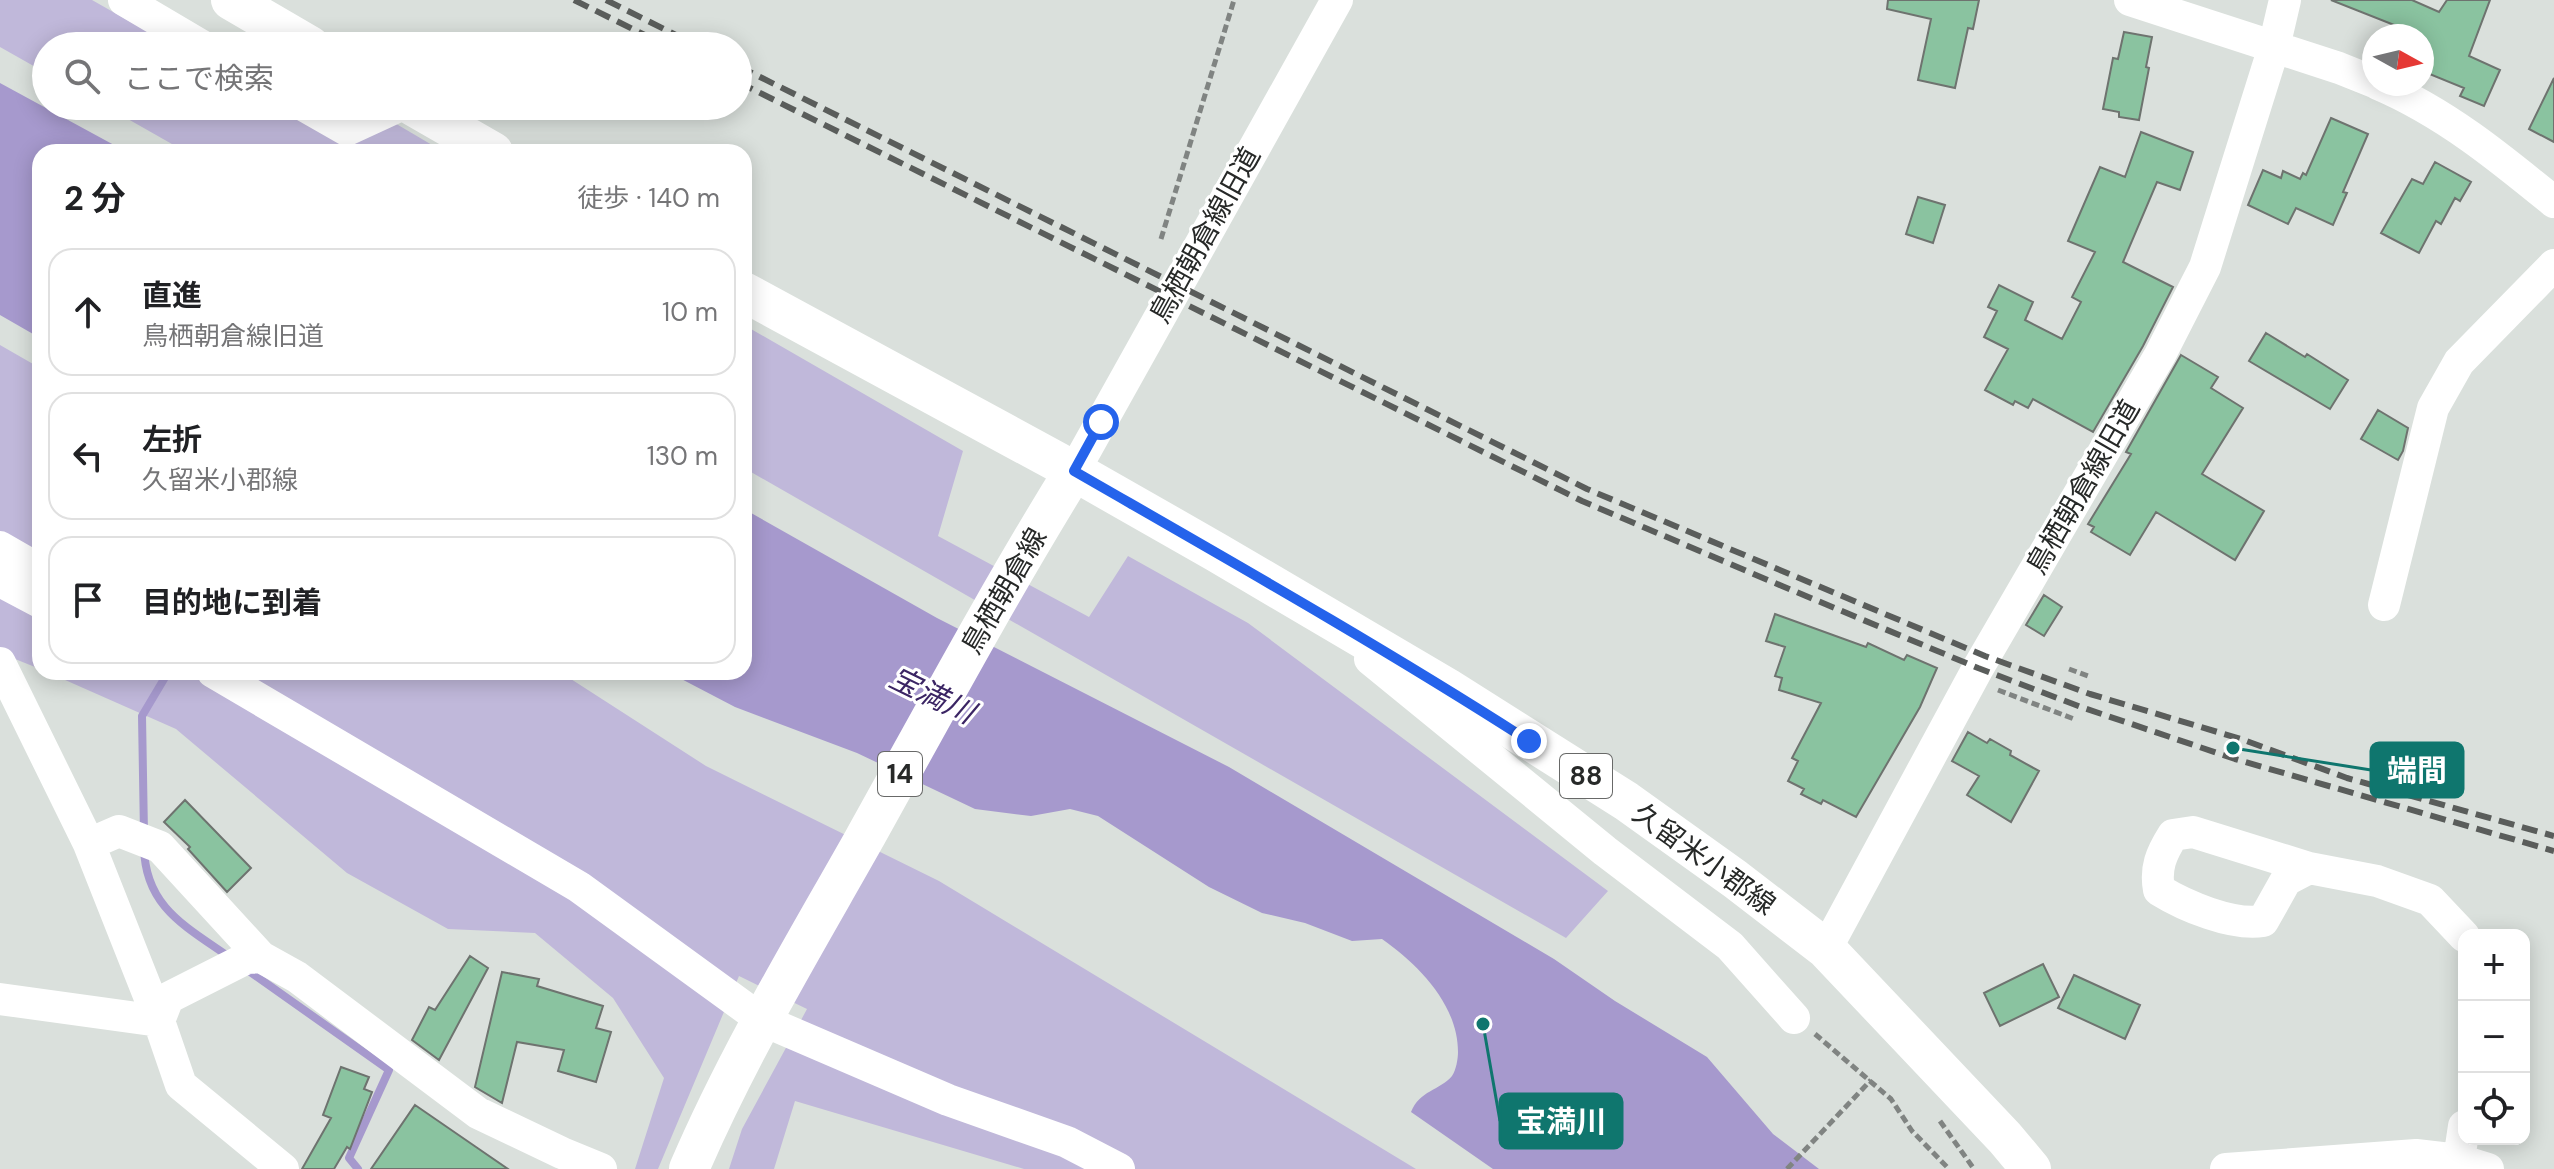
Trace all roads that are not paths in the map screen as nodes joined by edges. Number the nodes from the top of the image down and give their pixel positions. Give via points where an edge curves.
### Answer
1 (124, 0) edge
2 (231, 0) edge
3 (1337, 0) edge
4 (2130, 0) edge
5 (2285, 0) edge
6 (178, 32) edge
7 (286, 32) edge
8 (2274, 47) junction
9 (2362, 78) edge
10 (2401, 96) edge
11 (330, 120) edge
12 (369, 120) edge
13 (437, 120) edge
14 (479, 144) edge
15 (2554, 202) edge
16 (2554, 265) edge
17 (752, 296) edge
18 (1074, 471) junction
19 (0, 547) edge
20 (32, 565) edge
21 (0, 581) edge
22 (32, 598) edge
23 (1297, 599) junction
24 (2384, 605) dead end
25 (0, 663) edge
26 (227, 680) edge
27 (89, 844) junction
28 (2309, 868) dead end
29 (2458, 930) edge
30 (1826, 949) junction
31 (261, 957) junction
32 (0, 999) edge
33 (768, 1010) junction
34 (1794, 1018) road end
35 (159, 1021) junction
36 (2473, 1164) edge
37 (283, 1169) edge
38 (601, 1169) edge
39 (689, 1169) edge
40 (1119, 1169) edge
41 (2031, 1169) edge
42 (2226, 1169) edge

1 - 6 street
2 - 7 main road
3 - 18 street, 鳥栖朝倉線旧道
4 - 8 street
5 - 8 street, 鳥栖朝倉線旧道
8 - 9 street
8 - 30 street, 鳥栖朝倉線旧道 via 2205,267
10 - 15 street via 2487,147
11 - 12 street via 347,130
13 - 14 main road
16 - 24 street via 2459,362 2433,408
17 - 18 main road
18 - 23 main road, 久留米小郡線 / 88
18 - 33 main road, 鳥栖朝倉線 / 14
19 - 20 street
21 - 22 street
23 - 30 main road, 久留米小郡線 / 88 via 1626,801
23 - 34 street via 1605,851 1730,946
25 - 27 street
26 - 33 street via 579,887
27 - 31 street via 119,831 160,847
27 - 35 street
28 - 29 street via 2377,881 2430,900
30 - 41 main road, 久留米小郡線 / 88
31 - 35 street via 247,958 168,998
31 - 38 street via 297,977 478,1113
32 - 35 street
33 - 39 main road, 鳥栖朝倉線 / 14
33 - 40 street via 948,1100 1067,1142
35 - 37 street via 181,1085
36 - 42 street via 2416,1155

